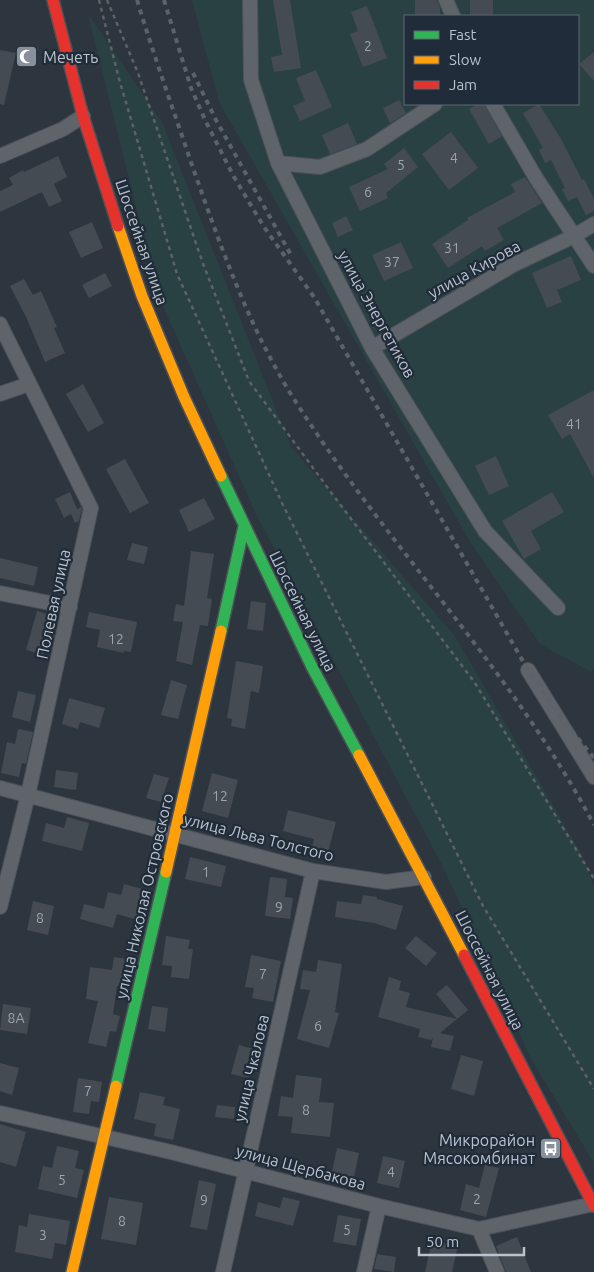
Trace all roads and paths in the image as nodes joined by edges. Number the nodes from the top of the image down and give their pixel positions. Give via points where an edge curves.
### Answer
1 (53, 0) edge
2 (99, 0) edge
3 (107, 0) edge
4 (250, 0) edge
5 (446, 0) edge
6 (452, 15) edge
7 (433, 105) edge
8 (494, 105) edge
9 (83, 116) junction
10 (0, 156) edge
11 (278, 163) junction
12 (594, 224) edge
13 (574, 236) junction
14 (594, 266) edge
15 (0, 324) edge
16 (372, 348) junction
17 (29, 384) junction
18 (0, 394) edge
19 (244, 526) junction
20 (0, 593) edge
21 (70, 607) junction
22 (558, 608) dead end
23 (528, 670) dead end
24 (594, 777) edge
25 (0, 788) edge
26 (28, 795) junction
27 (175, 835) junction
28 (313, 871) junction
29 (424, 877) junction
30 (594, 879) edge
31 (0, 907) edge
32 (594, 1089) edge
33 (0, 1113) edge
34 (104, 1137) junction
35 (246, 1171) junction
36 (594, 1205) edge
37 (379, 1206) junction
38 (479, 1229) junction
39 (72, 1272) edge
40 (222, 1272) edge
41 (364, 1272) edge
42 (497, 1272) edge

1 - 9 main road, Шоссейная улица
2 - 32 path via 119,79 181,283 282,503 484,906
3 - 30 path via 138,74 202,261 249,381 475,683
4 - 11 street, улица Энергетиков via 251,80
5 - 6 street
7 - 11 street via 366,149 320,168
8 - 13 street
9 - 10 street via 64,129
9 - 19 main road, Шоссейная улица via 142,296 184,397
11 - 16 street, улица Энергетиков
12 - 13 street, улица Кирова
13 - 14 street
13 - 16 street, улица Кирова via 514,266
15 - 17 street, Полевая улица
16 - 22 street, улица Энергетиков via 485,531
17 - 18 street
17 - 21 street, Полевая улица via 91,508
19 - 27 main road, улица Николая Островского
19 - 29 main road, Шоссейная улица via 312,667
20 - 21 street
21 - 26 street, Полевая улица
23 - 24 street
25 - 26 street, улица Льва Толстого
26 - 27 street, улица Льва Толстого
26 - 31 street, Полевая улица
27 - 28 street, улица Льва Толстого
27 - 34 main road, улица Николая Островского
28 - 29 street, улица Льва Толстого via 386,882
28 - 35 street, улица Чкалова
29 - 36 main road, Шоссейная улица
33 - 34 street, улица Щербакова
34 - 35 street, улица Щербакова
34 - 39 main road, улица Николая Островского
35 - 37 street, улица Щербакова
35 - 40 street, улица Чкалова
36 - 38 street, улица Щербакова
37 - 38 street, улица Щербакова
37 - 41 street
38 - 42 street

